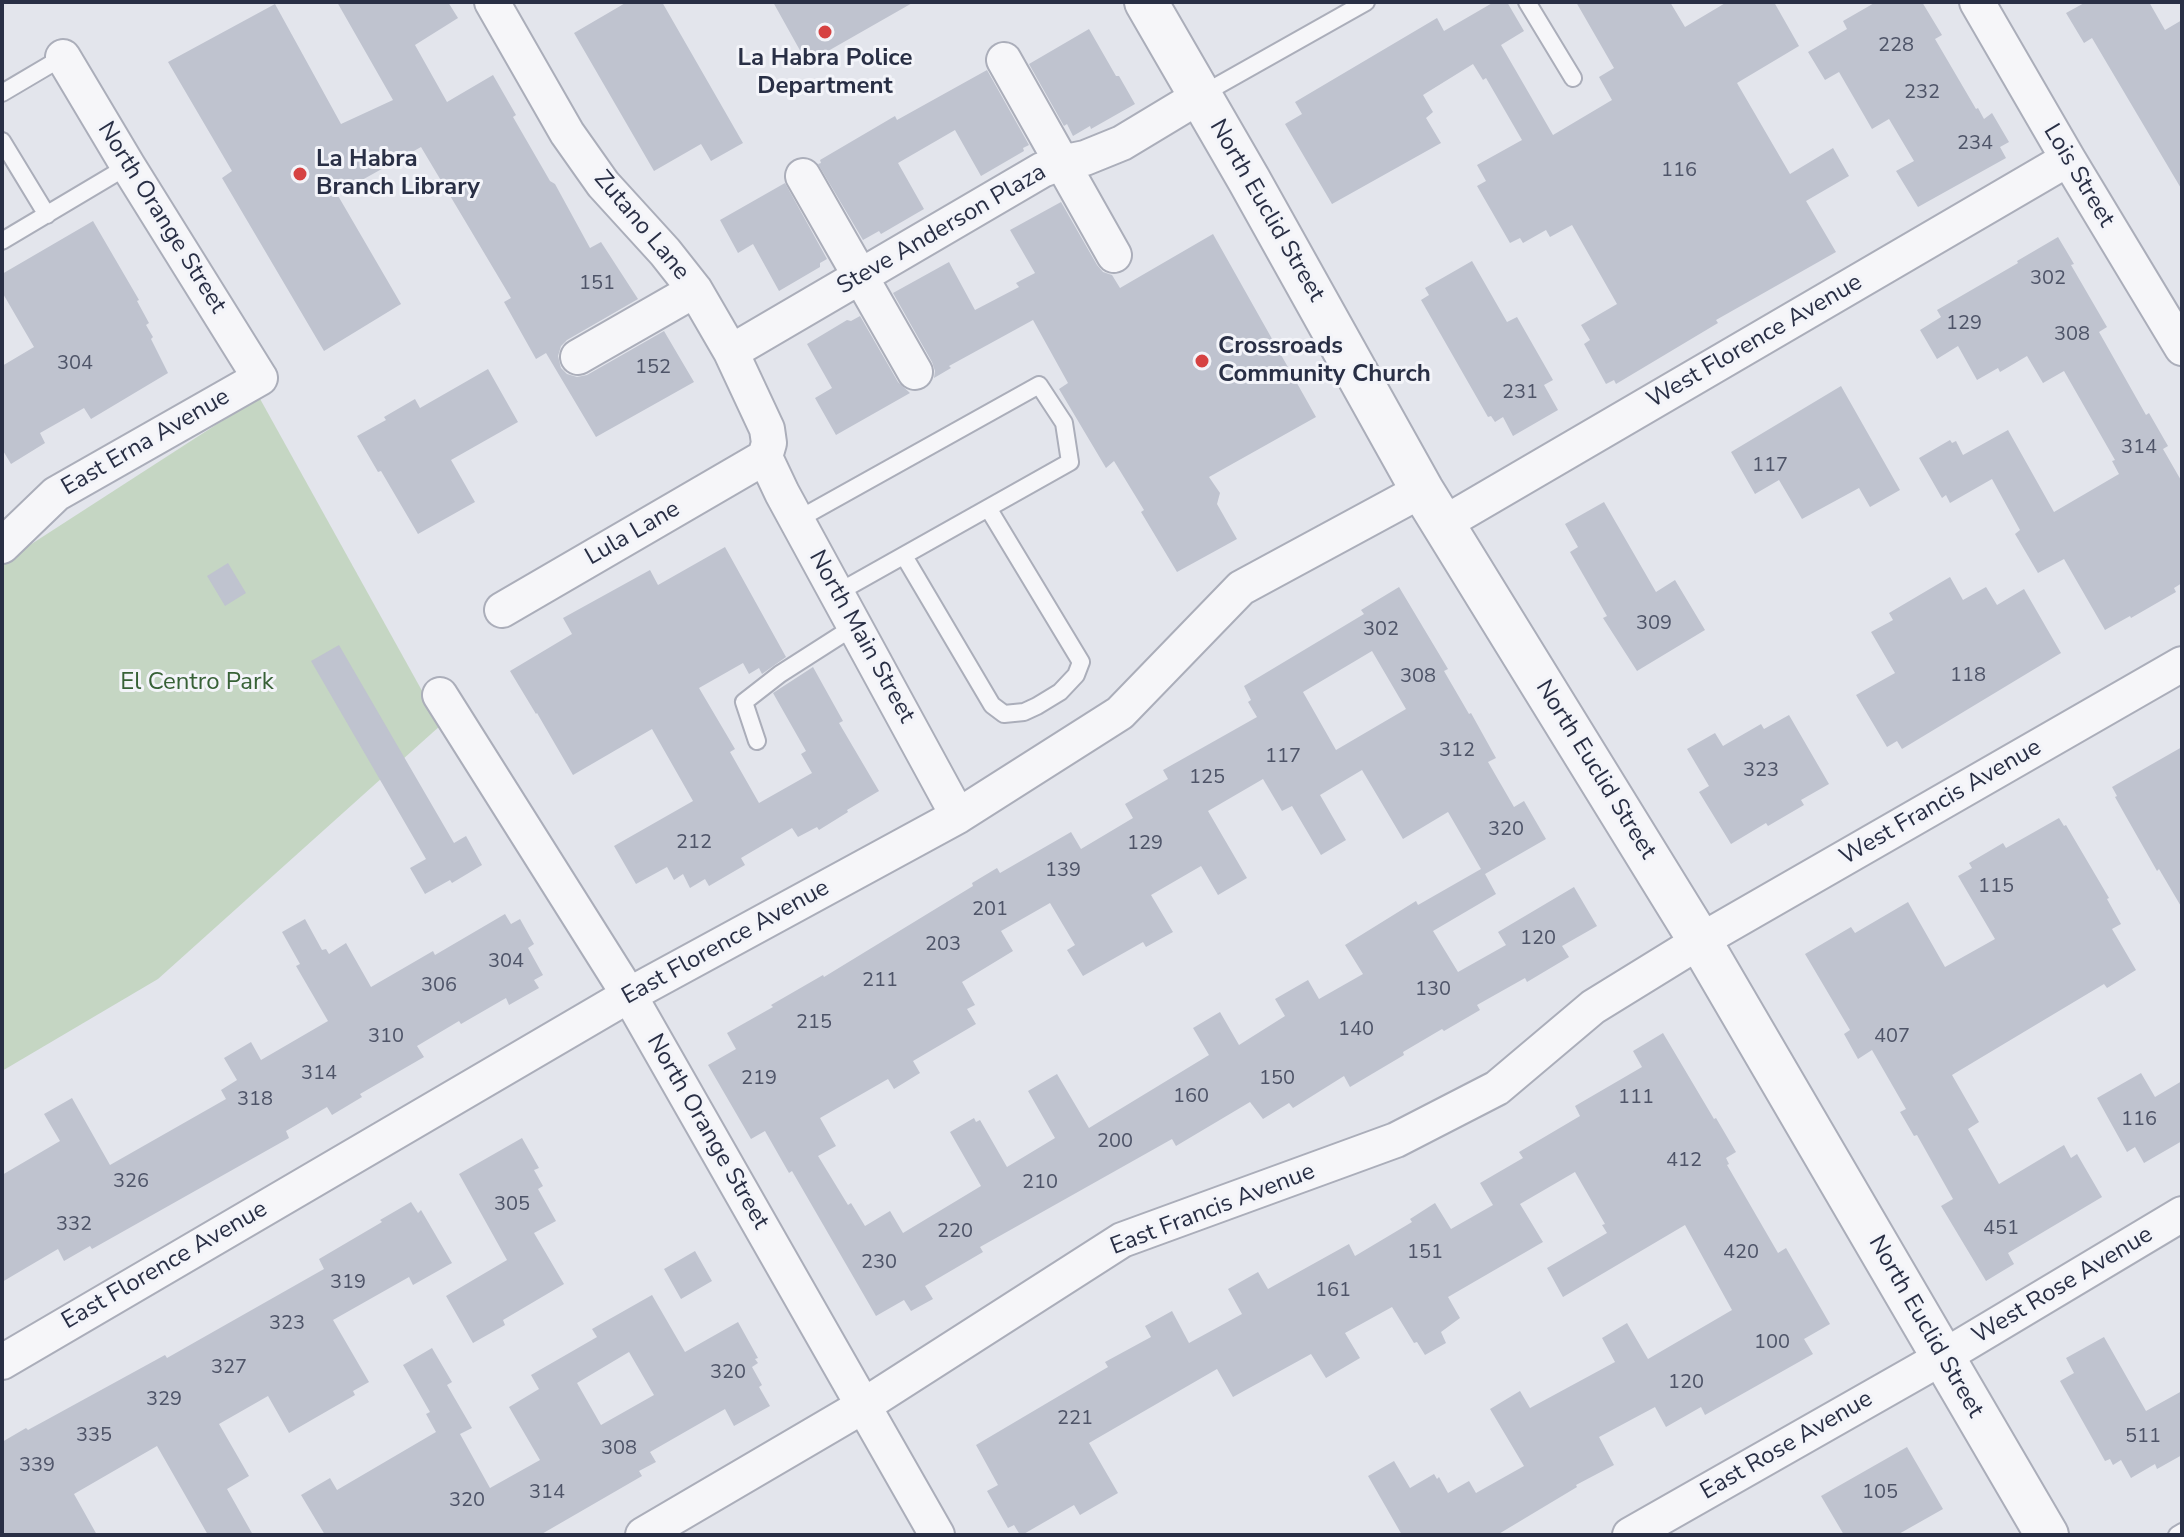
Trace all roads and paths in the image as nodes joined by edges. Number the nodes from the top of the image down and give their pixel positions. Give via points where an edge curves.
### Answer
1 (492, 2) edge
2 (1146, 2) edge
3 (1366, 2) edge
4 (1527, 2) edge
5 (1977, 2) edge
6 (63, 57) joint
7 (1004, 60) dead end
8 (1573, 78) dead end
9 (2, 93) edge
10 (1200, 96) junction
11 (2, 141) edge
12 (2068, 159) junction
13 (1061, 163) junction
14 (128, 166) junction
15 (803, 176) dead end
16 (47, 215) junction
17 (2, 241) edge
18 (1114, 255) dead end
19 (861, 276) junction
20 (695, 290) junction
21 (2182, 348) edge
22 (731, 352) junction
23 (578, 357) dead end
24 (915, 372) dead end
25 (260, 378) joint
26 (765, 457) junction
27 (1433, 507) junction
28 (988, 508) junction
29 (797, 520) junction
30 (2, 546) edge
31 (904, 556) junction
32 (837, 593) junction
33 (502, 610) dead end
34 (855, 626) junction
35 (2182, 664) edge
36 (440, 695) dead end
37 (757, 741) dead end
38 (958, 816) junction
39 (1700, 941) junction
40 (629, 995) junction
41 (2182, 1214) edge
42 (1943, 1357) junction
43 (2, 1362) edge
44 (863, 1406) junction
45 (643, 1535) edge
46 (937, 1535) edge
47 (1630, 1535) edge
48 (2047, 1535) edge

1 - 20 street, Zutano Lane via 567,133 603,184
2 - 10 street, North Euclid Street
3 - 10 lane
4 - 8 lane
5 - 12 street, Lois Street
6 - 9 lane
6 - 14 street, North Orange Street
7 - 13 street
10 - 13 street, Steve Anderson Plaza via 1122,143
10 - 27 street, North Euclid Street
11 - 16 lane
12 - 21 street, Lois Street
12 - 27 street, West Florence Avenue
13 - 18 street
13 - 19 street, Steve Anderson Plaza
14 - 16 lane
14 - 25 street, North Orange Street
15 - 19 street
16 - 17 lane
19 - 22 street, Steve Anderson Plaza
19 - 24 street
20 - 22 street, Zutano Lane
20 - 23 street
22 - 26 street, Zutano Lane via 767,429
25 - 30 street, East Erna Avenue via 56,494
26 - 29 street, North Main Street
26 - 33 street, Lula Lane
27 - 38 street, East Florence Avenue via 1241,588 1120,713
27 - 39 street, North Euclid Street
28 - 29 lane via 1070,462 1064,423 1039,385
28 - 31 lane
28 - 31 lane via 1081,662 1060,692 1037,706 1004,714 992,705
29 - 32 street, North Main Street
31 - 32 lane
32 - 34 street, North Main Street
34 - 37 lane via 744,702
34 - 38 street, North Main Street
35 - 39 street, West Francis Avenue
36 - 40 street, North Orange Street
38 - 40 street, East Florence Avenue
39 - 42 street, North Euclid Street
39 - 44 street, East Francis Avenue via 1593,1007 1497,1088 1396,1140 1122,1240
40 - 43 street, East Florence Avenue
40 - 44 street, North Orange Street
41 - 42 street, West Rose Avenue
42 - 47 street, East Rose Avenue
42 - 48 street, North Euclid Street
44 - 45 street, East Francis Avenue
44 - 46 street, North Orange Street

